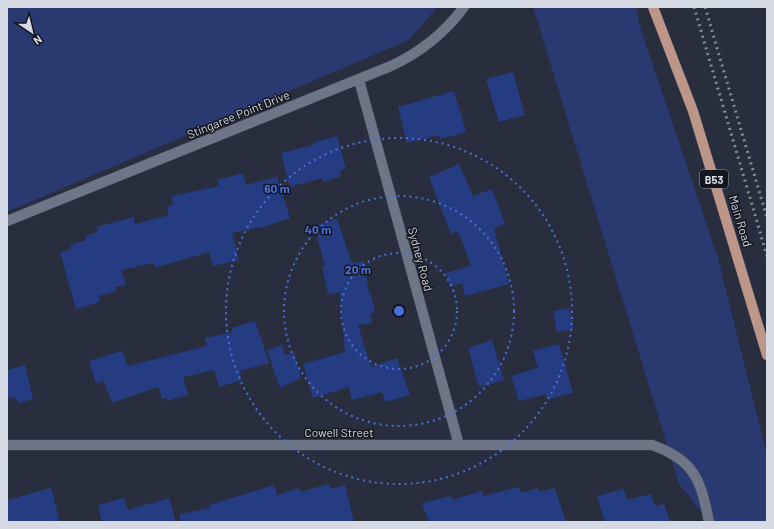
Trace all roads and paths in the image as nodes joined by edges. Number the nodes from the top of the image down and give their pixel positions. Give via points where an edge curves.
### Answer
1 (464, 7) edge
2 (653, 7) edge
3 (359, 80) junction
4 (7, 221) edge
5 (767, 354) edge
6 (459, 444) junction
7 (7, 445) edge
8 (709, 522) edge

1 - 3 street, Stingaree Point Drive via 446,29 421,51
2 - 5 main road, Main Road / B53 via 693,111
3 - 4 street, Stingaree Point Drive
3 - 6 street, Sydney Road
6 - 7 street, Cowell Street
6 - 8 street, Cowell Street via 652,445 669,451 687,466 699,482

